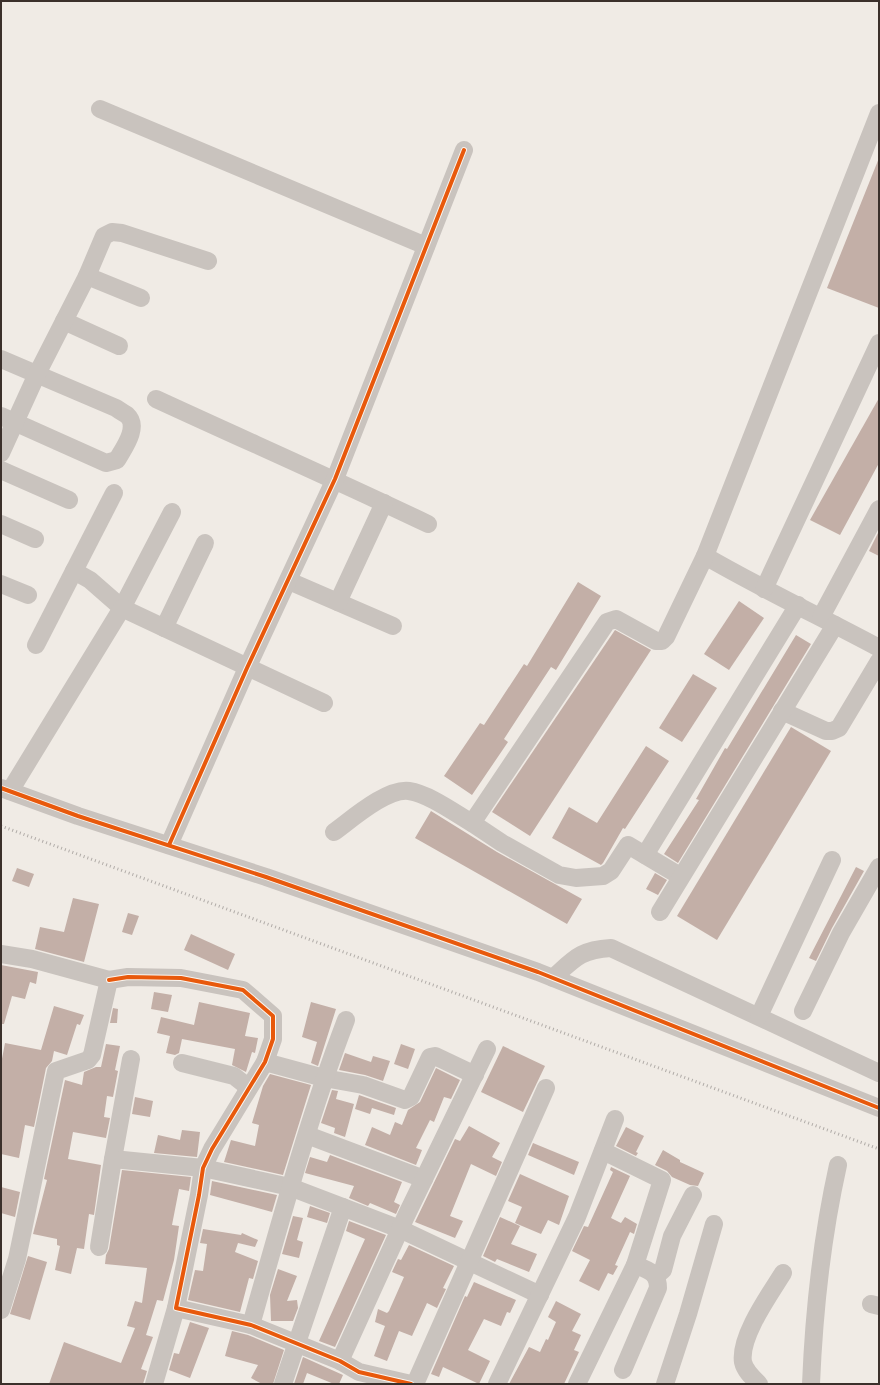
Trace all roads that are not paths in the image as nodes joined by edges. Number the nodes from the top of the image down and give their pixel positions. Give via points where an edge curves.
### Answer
1 (100, 108) dead end
2 (879, 113) edge
3 (464, 150) dead end
4 (426, 246) junction
5 (208, 260) dead end
6 (87, 276) junction
7 (141, 298) dead end
8 (64, 321) junction
9 (879, 343) edge
10 (119, 346) dead end
11 (1, 359) edge
12 (37, 374) junction
13 (156, 399) dead end
14 (8, 419) edge
15 (1, 453) edge
16 (1, 470) edge
17 (335, 479) junction
18 (114, 493) dead end
19 (69, 500) dead end
20 (384, 503) junction
21 (879, 509) edge
22 (172, 512) dead end
23 (1, 524) edge
24 (428, 524) dead end
25 (35, 539) dead end
26 (204, 543) dead end
27 (705, 556) junction
28 (74, 572) junction
29 (289, 581) junction
30 (1, 584) edge
31 (764, 590) junction
32 (28, 595) dead end
33 (338, 602) junction
34 (798, 605) junction
35 (122, 608) junction
36 (828, 621) junction
37 (392, 626) dead end
38 (164, 628) junction
39 (36, 645) dead end
40 (879, 648) edge
41 (879, 661) edge
42 (248, 668) junction
43 (324, 703) dead end
44 (782, 711) junction
45 (5, 789) edge
46 (472, 824) junction
47 (334, 832) dead end
48 (170, 845) junction
49 (645, 855) junction
50 (832, 860) dead end
51 (879, 867) edge
52 (680, 876) junction
53 (660, 912) dead end
54 (1, 954) edge
55 (553, 978) junction
56 (109, 980) junction
57 (803, 1011) dead end
58 (758, 1016) junction
59 (346, 1020) dead end
60 (487, 1049) dead end
61 (131, 1059) dead end
62 (265, 1062) junction
63 (182, 1063) dead end
64 (879, 1073) edge
65 (475, 1075) junction
66 (324, 1078) junction
67 (248, 1087) junction
68 (546, 1088) dead end
69 (879, 1108) edge
70 (615, 1119) dead end
71 (307, 1135) junction
72 (603, 1151) junction
73 (113, 1159) junction
74 (838, 1165) dead end
75 (203, 1168) junction
76 (424, 1179) junction
77 (290, 1187) junction
78 (693, 1195) dead end
79 (343, 1207) junction
80 (714, 1224) dead end
81 (400, 1229) junction
82 (99, 1247) dead end
83 (468, 1261) junction
84 (635, 1265) junction
85 (783, 1273) dead end
86 (656, 1276) junction
87 (540, 1295) junction
88 (176, 1308) junction
89 (1, 1310) edge
90 (251, 1326) junction
91 (297, 1345) junction
92 (340, 1362) junction
93 (622, 1370) dead end
94 (356, 1378) edge
95 (154, 1384) edge
96 (283, 1384) edge
97 (410, 1384) edge
98 (497, 1384) edge
99 (577, 1384) edge
100 (665, 1384) edge
101 (759, 1384) edge
102 (811, 1384) edge

1 - 4 street
2 - 27 street
3 - 4 street
4 - 17 street
5 - 6 street via 112,232 104,236
6 - 7 street
6 - 8 street
8 - 10 street
8 - 12 street
9 - 31 street
11 - 12 street
12 - 14 street
12 - 14 street via 116,408 128,416 131,422 131,435 117,460 106,463
13 - 17 street
14 - 15 street
16 - 19 street
17 - 20 street
17 - 29 street
18 - 28 street
20 - 24 street
20 - 33 street
21 - 36 street
22 - 35 street
23 - 25 street
26 - 38 street
27 - 31 street
27 - 46 street via 662,641 656,641 616,619 607,622
28 - 35 street via 90,580
28 - 39 street
29 - 33 street
29 - 42 street
30 - 32 street
31 - 34 street
33 - 37 street
34 - 36 street
34 - 49 street
35 - 38 street
35 - 45 street
36 - 40 street
36 - 44 street
38 - 42 street
41 - 44 street via 838,728 826,731
42 - 43 street
42 - 48 street
44 - 52 street
45 - 48 street via 78,816
46 - 47 street via 421,795 409,791 383,798
46 - 49 street via 559,874 576,878 603,876 611,871 628,845
48 - 55 street
49 - 52 street
50 - 58 street
51 - 57 street
52 - 53 street
54 - 56 street via 32,959
55 - 58 street via 579,955 594,949 611,948
55 - 69 street
56 - 62 street via 128,977 181,978 243,990 273,1016 272,1039
56 - 89 street via 92,1055 88,1060 56,1071 17,1259
58 - 64 street
59 - 66 street
60 - 65 street
61 - 73 street
62 - 66 street
62 - 67 street
63 - 67 street via 234,1076
65 - 66 street via 435,1056 430,1057 411,1098 405,1100 363,1085
65 - 76 street
66 - 71 street
67 - 75 street
68 - 83 street
70 - 72 street
71 - 76 street
71 - 77 street
72 - 84 street via 662,1180
72 - 87 street via 577,1217
73 - 75 street
73 - 82 street
74 - 102 street via 827,1215 813,1340
75 - 77 street
75 - 88 street
76 - 81 street
77 - 79 street
77 - 90 street
78 - 86 street via 672,1236 663,1270
79 - 81 street
79 - 91 street
80 - 100 street
81 - 83 street
81 - 92 street
83 - 87 street
83 - 97 street
84 - 86 street via 653,1272
84 - 99 street
85 - 101 street via 744,1343 744,1363
86 - 93 street via 658,1288
87 - 98 street
88 - 90 street
88 - 95 street
90 - 91 street
91 - 92 street
91 - 96 street
92 - 94 street
94 - 97 street

